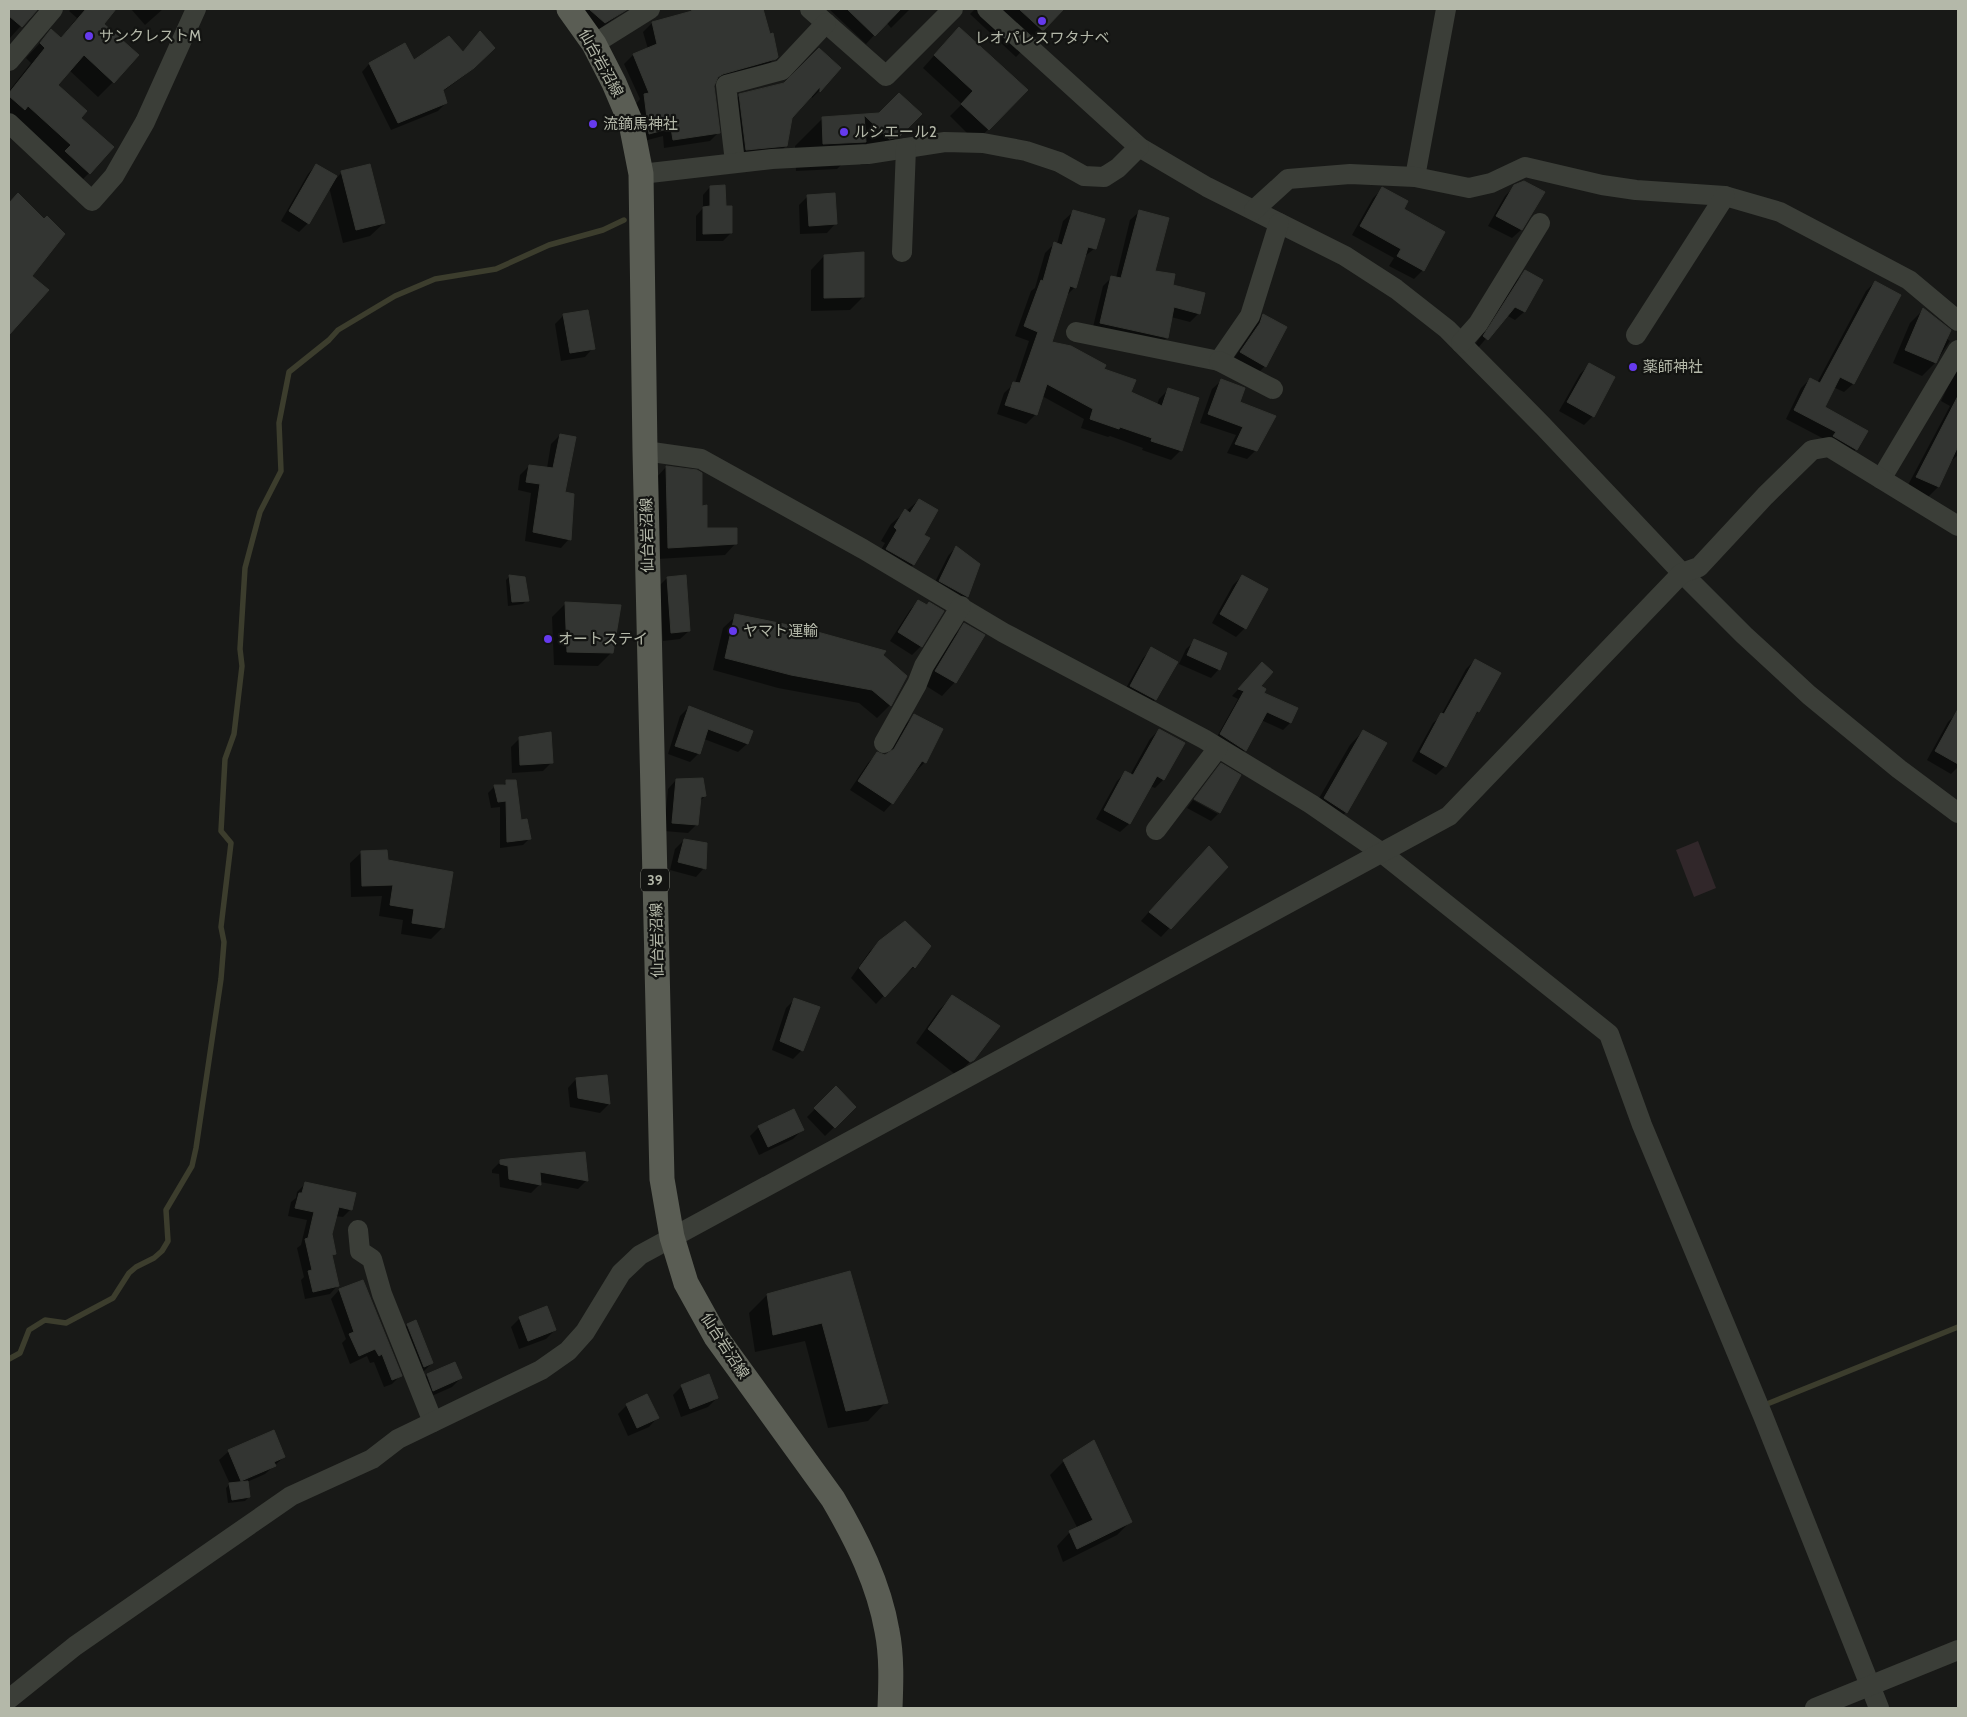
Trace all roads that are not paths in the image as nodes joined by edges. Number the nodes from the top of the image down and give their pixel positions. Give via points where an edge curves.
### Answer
1 (53, 9) edge
2 (196, 9) edge
3 (569, 9) edge
4 (650, 9) edge
5 (810, 9) edge
6 (952, 9) edge
7 (987, 9) edge
8 (1446, 9) edge
9 (826, 23) junction
10 (594, 44) junction
11 (9, 61) edge
12 (9, 123) edge
13 (1139, 146) junction
14 (906, 148) junction
15 (735, 162) junction
16 (641, 174) junction
17 (1415, 177) junction
18 (1725, 196) junction
19 (1254, 210) junction
20 (1279, 223) junction
21 (1540, 223) dead end
22 (902, 252) dead end
23 (1958, 321) edge
24 (1076, 332) dead end
25 (1636, 335) dead end
26 (1461, 343) junction
27 (1958, 350) edge
28 (1219, 361) junction
29 (1273, 389) dead end
30 (645, 450) junction
31 (1881, 479) junction
32 (1958, 526) edge
33 (1682, 573) junction
34 (961, 606) junction
35 (884, 743) dead end
36 (1218, 748) junction
37 (1958, 813) edge
38 (1156, 830) dead end
39 (1382, 853) junction
40 (358, 1230) dead end
41 (672, 1237) junction
42 (433, 1422) junction
43 (1958, 1650) edge
44 (1870, 1686) junction
45 (9, 1699) edge
46 (890, 1708) edge
47 (1815, 1708) edge
48 (1879, 1708) edge

1 - 11 street
2 - 12 street via 145,122 114,176 92,201
3 - 10 main road, 仙台岩沼線 / 39
4 - 10 street
5 - 9 street
6 - 9 street via 886,76
7 - 13 street
8 - 17 street
9 - 15 street via 782,70 726,84
10 - 16 main road, 仙台岩沼線 / 39 via 631,123
13 - 14 street via 1118,168 1104,177 1084,176 1059,162 1026,151 983,143 945,142
13 - 19 street via 1207,187
14 - 15 street via 868,154
14 - 22 street
15 - 16 street
16 - 30 main road, 仙台岩沼線 / 39
17 - 18 street via 1469,188 1491,183 1525,167 1636,190
17 - 19 street via 1350,174 1288,179
18 - 23 street via 1780,212 1909,280
18 - 25 street
19 - 20 street
20 - 26 street via 1345,256 1396,289
20 - 28 street via 1250,316
21 - 26 street via 1478,324
24 - 28 street
26 - 33 street
27 - 31 street
28 - 29 street
30 - 34 street via 701,459
30 - 41 main road, 仙台岩沼線 / 39 via 662,1179
31 - 32 street
31 - 33 street via 1829,448 1812,450 1698,567
33 - 37 street via 1809,695
33 - 39 street via 1449,816
34 - 35 street via 924,666
34 - 36 street via 1004,633
36 - 38 street
36 - 39 street via 1311,804
39 - 41 street
39 - 44 street via 1609,1034 1642,1125 1763,1416
40 - 42 street via 360,1251 372,1259 382,1294
41 - 42 street via 640,1254 621,1273 586,1332 568,1351 541,1370
41 - 46 main road, 仙台岩沼線 / 39 via 686,1283 716,1337 833,1499 870,1570 888,1632
42 - 45 street via 398,1439 372,1460 292,1496 75,1646
43 - 44 street
44 - 47 street
44 - 48 street

